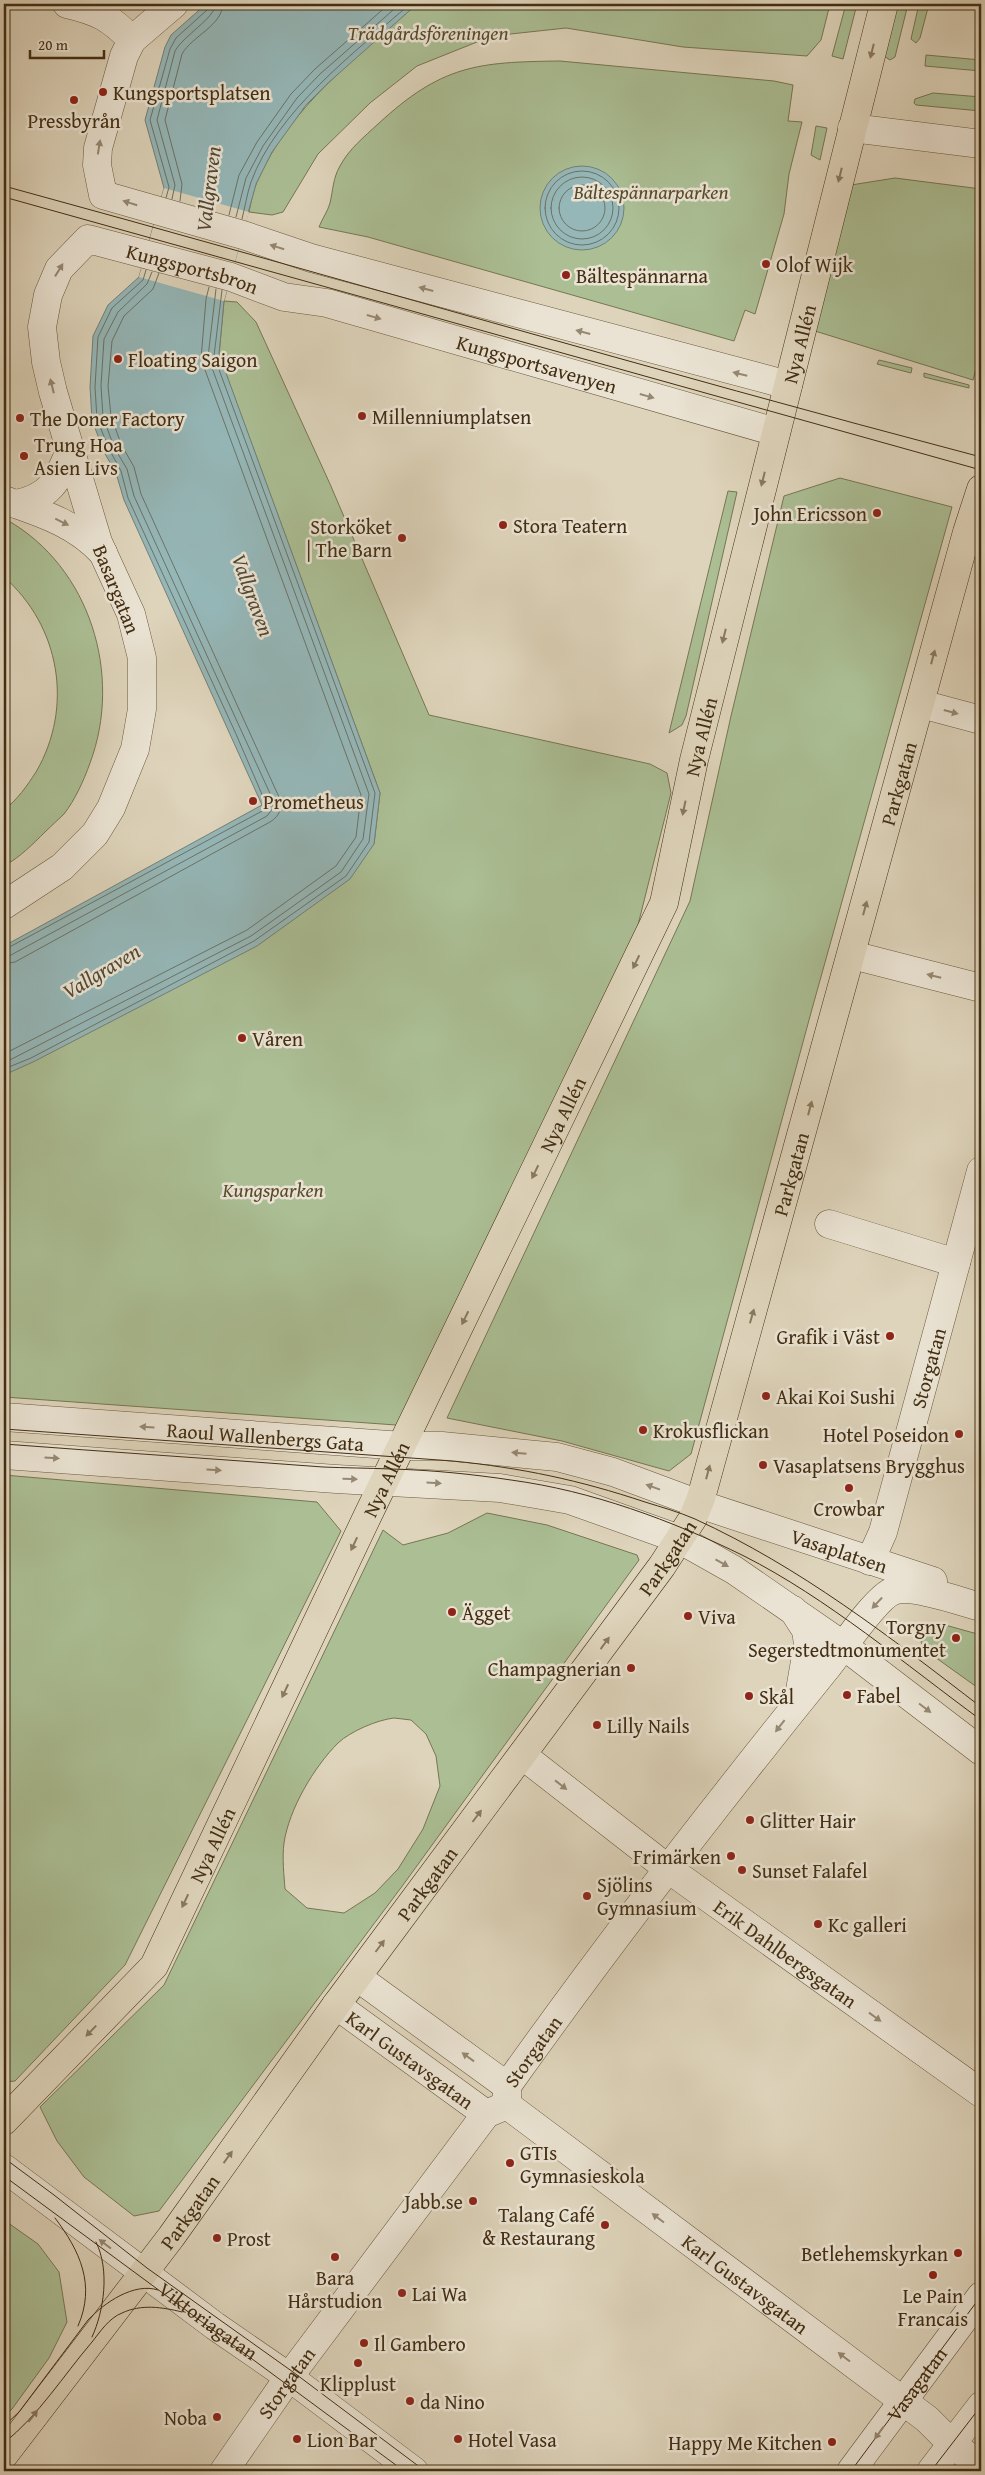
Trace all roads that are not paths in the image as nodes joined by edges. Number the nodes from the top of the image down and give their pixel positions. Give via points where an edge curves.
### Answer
1 (67, 4) edge
2 (174, 4) edge
3 (884, 4) edge
4 (132, 40) junction
5 (852, 128) junction
6 (981, 144) edge
7 (88, 239) joint
8 (297, 299) joint
9 (788, 385) junction
10 (776, 432) junction
11 (70, 450) junction
12 (981, 489) edge
13 (10, 502) edge
14 (103, 553) junction
15 (921, 704) junction
16 (981, 720) edge
17 (4, 905) edge
18 (852, 955) junction
19 (981, 988) edge
20 (981, 1172) edge
21 (829, 1224) dead end
22 (956, 1263) junction
23 (4, 1417) edge
24 (403, 1446) junction
25 (4, 1455) edge
26 (385, 1480) junction
27 (699, 1504) junction
28 (679, 1539) junction
29 (870, 1561) junction
30 (981, 1598) edge
31 (981, 1606) edge
32 (792, 1608) junction
33 (838, 1654) junction
34 (798, 1703) junction
35 (981, 1751) edge
36 (522, 1756) junction
37 (667, 1868) junction
38 (357, 1977) junction
39 (336, 2005) junction
40 (981, 2093) edge
41 (500, 2102) junction
42 (4, 2121) edge
43 (4, 2168) edge
44 (143, 2273) junction
45 (981, 2296) edge
46 (289, 2377) junction
47 (902, 2400) junction
48 (981, 2406) edge
49 (952, 2444) junction
50 (4, 2455) edge
51 (981, 2466) edge
52 (224, 2471) edge
53 (414, 2471) edge
54 (851, 2471) edge
55 (931, 2471) edge

1 - 4 street via 94,10 114,22
2 - 4 street
3 -> 5 main road, Nya Allén
9 -> 4 street via 311,258 103,195 96,165 98,148 124,56
5 - 6 street
5 -> 9 main road, Nya Allén
7 - 8 street, Kungsportsbron via 231,276 263,290
11 -> 7 street, Basargatan via 46,362 42,327 48,295 59,269
8 -> 10 street, Kungsportsavenyen via 327,303
9 - 10 main road, Nya Allén
10 -> 24 main road, Nya Allén via 694,760 664,903
11 - 13 street via 57,480 46,492 34,500
11 - 14 street, Basargatan
15 -> 12 main road, Parkgatan
13 -> 14 street via 66,523 90,539
14 - 17 street, Basargatan via 131,614 142,658 142,709 135,749 110,808 95,834 62,867
15 -> 16 street
18 -> 15 main road, Parkgatan
19 -> 18 street
27 -> 18 main road, Parkgatan
20 - 22 street, Storgatan
21 - 22 street
22 - 29 street, Storgatan via 883,1532
24 -> 23 street, Raoul Wallenbergs Gata
24 - 26 main road, Nya Allén
27 -> 24 street, Raoul Wallenbergs Gata via 613,1472 557,1457 442,1446
25 -> 26 street, Raoul Wallenbergs Gata
26 -> 28 street, Raoul Wallenbergs Gata via 500,1488 570,1500
26 -> 42 main road, Nya Allén via 154,1966
27 - 28 main road, Parkgatan
27 - 29 street, Vasaplatsen
28 -> 32 street
36 -> 28 main road, Parkgatan
29 - 30 street, Vasaplatsen
31 -> 33 street, Vasaplatsen via 906,1589 893,1591 874,1605
32 - 33 street
32 - 34 street, Storgatan via 806,1630 808,1644
33 - 34 street, Storgatan
33 -> 35 street
34 -> 37 street, Storgatan
36 -> 37 street, Erik Dahlbergsgatan
38 -> 36 main road, Parkgatan
37 -> 40 street, Erik Dahlbergsgatan
37 - 41 street, Storgatan
38 - 39 main road, Parkgatan
41 -> 38 street, Karl Gustavsgatan
39 - 41 street, Karl Gustavsgatan
44 -> 39 main road, Parkgatan
41 - 46 street, Storgatan
47 -> 41 street, Karl Gustavsgatan
44 -> 43 street, Viktoriagatan
44 - 46 street, Viktoriagatan
50 -> 44 main road, Parkgatan
45 - 47 street, Vasagatan
46 - 52 street, Storgatan
46 - 53 street, Viktoriagatan
47 - 49 street, Karl Gustavsgatan
47 -> 54 street, Vasagatan
48 - 49 street
49 - 51 street, Karl Gustavsgatan
49 - 55 street

